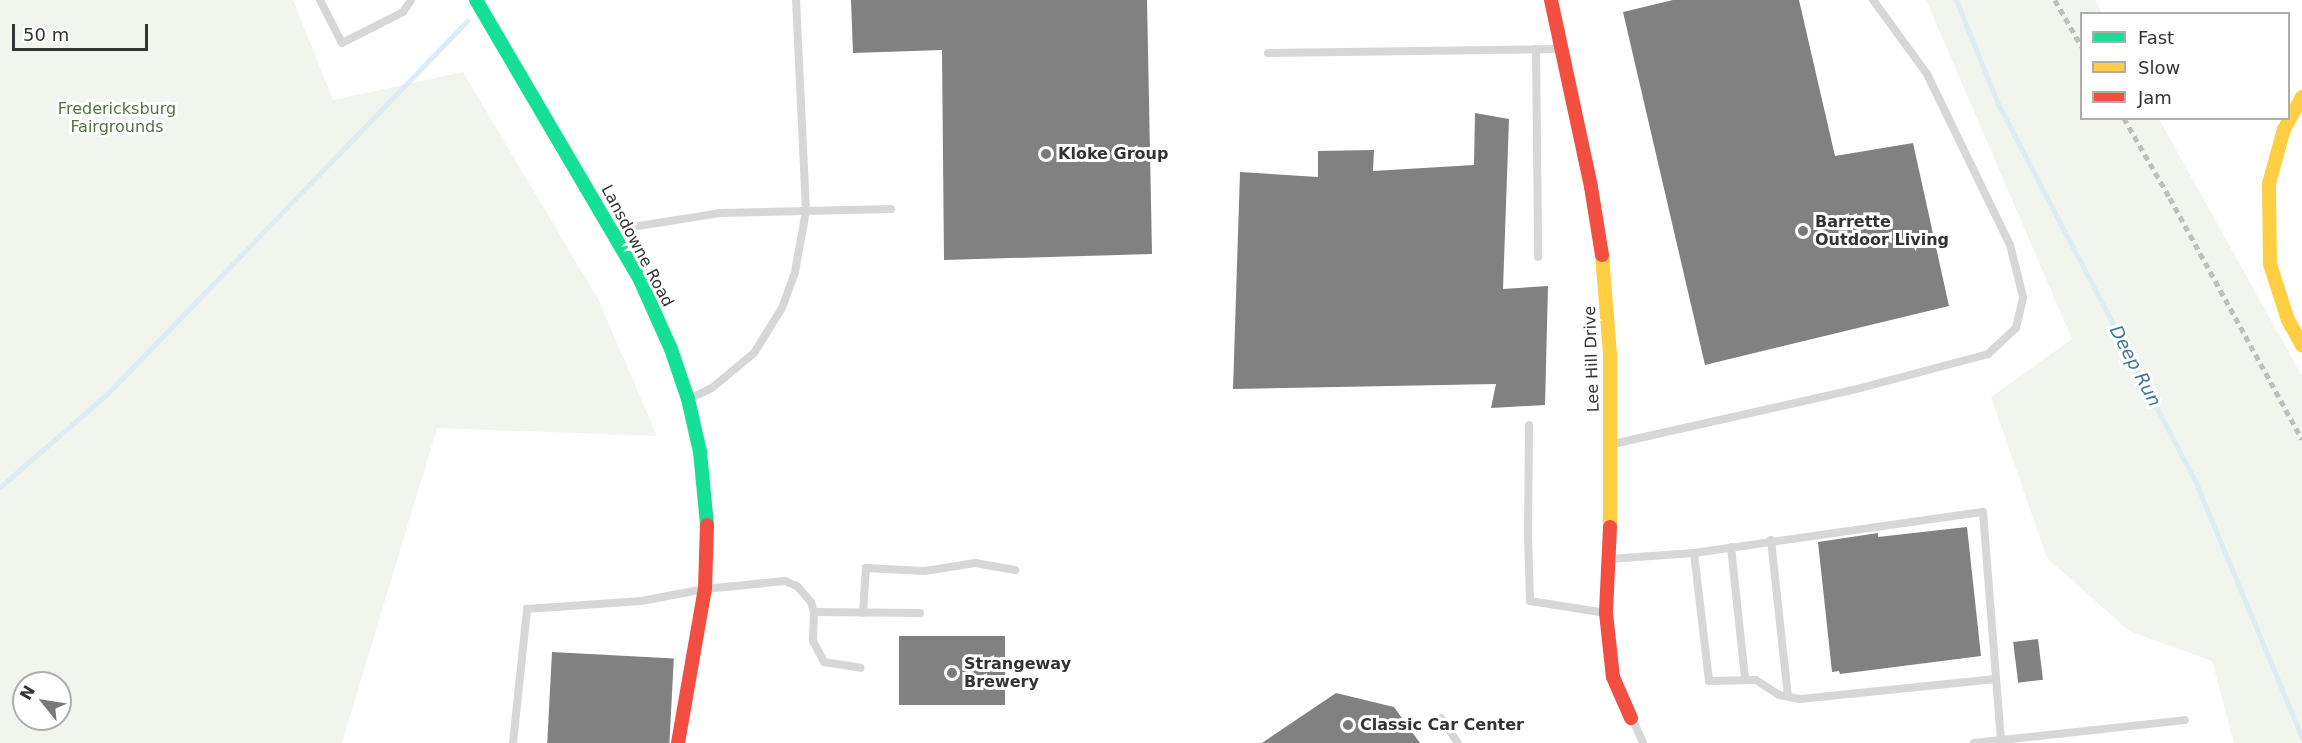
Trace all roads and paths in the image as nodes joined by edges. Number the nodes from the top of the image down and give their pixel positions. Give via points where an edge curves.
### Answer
1 (320, 0) edge
2 (411, 0) edge
3 (476, 0) edge
4 (796, 0) edge
5 (1551, 0) edge
6 (1873, 0) edge
7 (1562, 49) junction
8 (1536, 50) junction
9 (1268, 53) dead end
10 (2302, 97) edge
11 (2290, 118) edge
12 (2289, 120) edge
13 (891, 209) dead end
14 (806, 211) junction
15 (612, 230) junction
16 (1538, 257) dead end
17 (2302, 345) edge
18 (688, 399) junction
19 (1529, 425) dead end
20 (1610, 444) junction
21 (1771, 540) junction
22 (1731, 547) junction
23 (1694, 553) junction
24 (1609, 560) junction
25 (1015, 570) dead end
26 (705, 589) junction
27 (814, 612) junction
28 (863, 613) junction
29 (920, 613) dead end
30 (1606, 613) junction
31 (861, 668) dead end
32 (1745, 678) junction
33 (1996, 679) junction
34 (1788, 696) junction
35 (1441, 718) dead end
36 (1631, 718) joint
37 (2185, 720) dead end
38 (2001, 740) junction
39 (513, 743) edge
40 (678, 743) edge
41 (1458, 743) edge
42 (1643, 743) edge
43 (1974, 743) edge

1 - 2 lane via 342,43 403,12
3 - 15 street, Lansdowne Road
4 - 14 lane
5 - 7 street, Lee Hill Drive
6 - 20 lane via 1927,74 2010,245 2023,297 2016,328 1988,354 1853,390
7 - 8 lane
7 - 20 street, Lee Hill Drive via 1602,256 1611,355
8 - 9 lane
8 - 16 lane
10 - 11 street
12 - 17 street via 2269,184 2270,264 2288,320
13 - 14 lane
14 - 15 lane via 720,213
14 - 18 lane via 795,272 770,332 734,372
15 - 18 street, Lansdowne Road via 640,280
18 - 26 street, Lansdowne Road via 706,501
19 - 30 lane via 1530,601
20 - 24 street, Lee Hill Drive
21 - 22 lane
21 - 33 lane via 1983,512
21 - 34 lane
22 - 23 lane
22 - 32 lane
23 - 24 lane
23 - 32 lane via 1709,681
24 - 30 street, Lee Hill Drive
25 - 28 lane via 975,563 925,571 866,568
26 - 27 lane via 785,581 806,594
26 - 39 lane via 641,601 527,609
26 - 40 street, Lansdowne Road
27 - 28 lane
27 - 31 lane via 813,641 824,662
28 - 29 lane
30 - 36 street, Lee Hill Drive via 1613,677
32 - 34 lane
33 - 34 lane via 1800,699
33 - 38 lane
35 - 41 lane
36 - 42 lane
37 - 38 lane
38 - 43 lane

